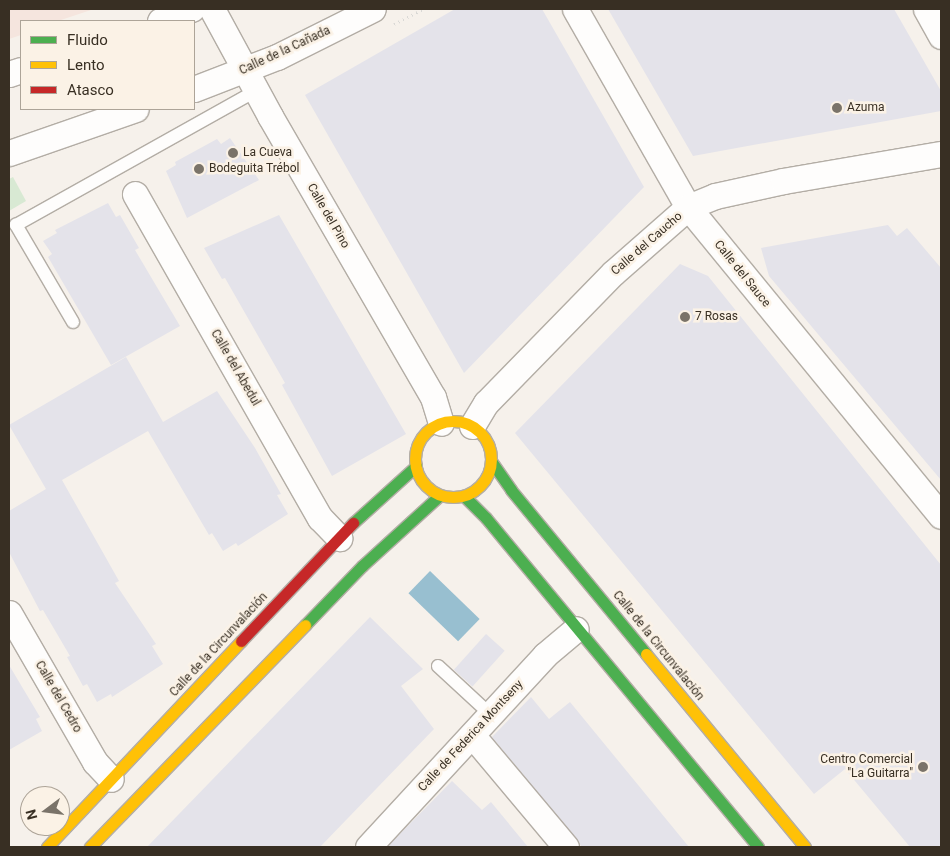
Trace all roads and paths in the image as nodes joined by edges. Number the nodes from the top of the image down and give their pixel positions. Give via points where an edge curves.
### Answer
1 (192, 9) edge
2 (212, 9) edge
3 (373, 9) edge
4 (575, 9) edge
5 (926, 9) edge
6 (163, 20) edge
7 (941, 36) edge
8 (251, 81) junction
9 (195, 89) edge
10 (133, 110) edge
11 (9, 152) edge
12 (941, 154) edge
13 (135, 194) dead end
14 (688, 208) junction
15 (73, 322) dead end
16 (441, 423) junction
17 (472, 426) junction
18 (491, 461) junction
19 (416, 466) junction
20 (440, 495) junction
21 (464, 496) junction
22 (941, 516) edge
23 (338, 538) junction
24 (9, 613) edge
25 (576, 629) junction
26 (438, 666) dead end
27 (491, 715) junction
28 (472, 735) junction
29 (111, 779) junction
30 (47, 847) edge
31 (90, 847) edge
32 (368, 847) edge
33 (566, 847) edge
34 (758, 847) edge
35 (804, 847) edge

1 - 6 street
2 - 8 street, Calle del Pino
3 - 8 street, Calle de la Cañada
4 - 14 street, Calle del Sauce
5 - 7 street
8 - 9 street, Calle de la Cañada
8 - 15 lane via 16,225
8 - 16 street, Calle del Pino via 433,397
10 - 11 street
12 - 14 street, Calle del Caucho via 782,181 715,196
13 - 23 street, Calle del Abedul via 320,518
14 - 17 street, Calle del Caucho via 613,273 486,403
14 - 22 street, Calle del Sauce
16 - 17 street via 455,421
16 - 19 street via 426,433 417,448
17 - 18 street via 488,444
18 - 21 street via 487,476 478,488
18 - 35 street, Calle de la Circunvalación via 511,490
19 - 20 street via 424,484
19 - 23 street, Calle de la Circunvalación
20 - 21 street
20 - 31 street via 362,566
21 - 25 street via 486,518
23 - 29 street, Calle de la Circunvalación
24 - 29 street, Calle del Cedro via 96,762
25 - 27 street, Calle de Federica Montseny via 545,655
25 - 34 street
26 - 27 lane
27 - 28 street, Calle de Federica Montseny
28 - 32 street, Calle de Federica Montseny
28 - 33 street
29 - 30 street, Calle de la Circunvalación

